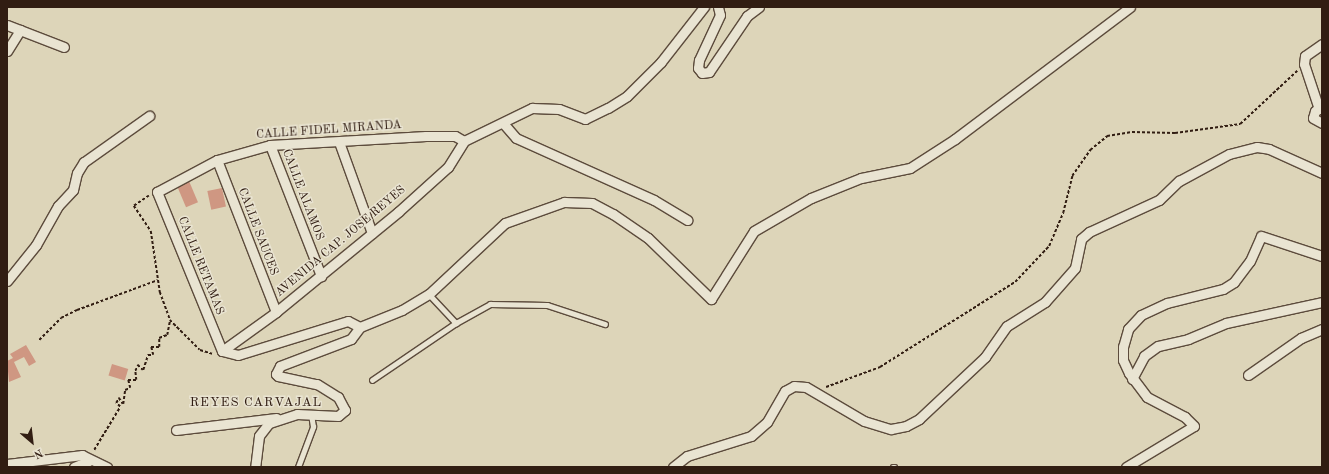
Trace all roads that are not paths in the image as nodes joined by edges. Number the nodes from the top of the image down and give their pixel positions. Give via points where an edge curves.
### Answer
1 (704, 7) edge
2 (718, 7) edge
3 (759, 7) edge
4 (1130, 7) edge
5 (7, 25) edge
6 (20, 30) junction
7 (1322, 44) edge
8 (64, 47) dead end
9 (7, 51) edge
10 (1321, 108) edge
11 (149, 116) dead end
12 (503, 123) junction
13 (1322, 124) edge
14 (464, 141) junction
15 (339, 142) junction
16 (270, 146) junction
17 (217, 160) junction
18 (1322, 174) edge
19 (156, 192) joint
20 (687, 220) dead end
21 (372, 233) junction
22 (1322, 256) edge
23 (321, 276) junction
24 (7, 282) edge
25 (429, 294) junction
26 (1322, 302) edge
27 (276, 312) junction
28 (456, 323) junction
29 (605, 324) dead end
30 (360, 327) junction
31 (1322, 329) edge
32 (222, 350) junction
33 (1248, 375) dead end
34 (1132, 378) junction
35 (372, 380) dead end
36 (311, 415) junction
37 (278, 418) junction
38 (176, 430) dead end
39 (89, 461) junction
40 (7, 464) edge
41 (74, 467) edge
42 (107, 467) edge
43 (255, 467) edge
44 (298, 467) edge
45 (673, 467) edge
46 (1126, 467) edge

1 - 12 street via 661,62 627,96 608,108 585,119 559,108 532,108
2 - 3 street via 720,15 698,68 702,73 709,72 747,16
4 - 25 street via 955,139 910,168 861,178 818,195 754,231 711,299 648,238 613,214 592,203 564,202 506,222
5 - 6 street
6 - 8 street
6 - 9 street
7 - 10 street via 1305,56 1304,64
10 - 13 street via 1315,111 1314,118
11 - 24 street via 84,162 77,173 73,190 58,206 36,246
12 - 14 street
12 - 20 street via 516,138 654,200
14 - 15 street, CALLE FIDEL MIRANDA via 448,136
14 - 21 street, AVENIDA CAP. JOSE REYES via 448,167
15 - 16 street, CALLE FIDEL MIRANDA
15 - 21 street
16 - 17 street, CALLE FIDEL MIRANDA
16 - 23 street, CALLE ALAMOS
17 - 19 street, CALLE FIDEL MIRANDA
17 - 27 street, CALLE SAUCES
18 - 45 street via 1269,149 1257,147 1229,154 1179,182 1159,200 1089,232 1082,239 1076,268 1045,302 1007,326 985,357 919,419 906,426 891,429 864,421 812,391 794,386 785,391 767,422 751,436 687,456
19 - 32 street, CALLE RETAMAS
21 - 23 street, AVENIDA CAP. JOSE REYES
22 - 34 street via 1261,236 1250,261 1234,282 1224,289 1149,309 1128,329 1123,347 1123,360
23 - 27 street, AVENIDA CAP. JOSE REYES
25 - 28 lane
25 - 30 street via 402,310
26 - 34 street via 1226,323 1188,339 1158,346 1144,356
27 - 32 street, AVENIDA CAP. JOSE REYES
28 - 29 lane via 490,304 502,302 547,305
28 - 35 lane
30 - 32 street via 348,321 238,355
30 - 36 street via 351,339 290,360 277,370 278,376 317,384 338,397 344,405 345,410 338,416
31 - 33 street via 1301,338
34 - 46 street via 1147,398 1185,417 1194,426
36 - 37 street
36 - 44 lane via 313,427
37 - 38 street
37 - 43 street via 262,429
39 - 40 street via 82,455 65,455
39 - 41 street
39 - 42 street

